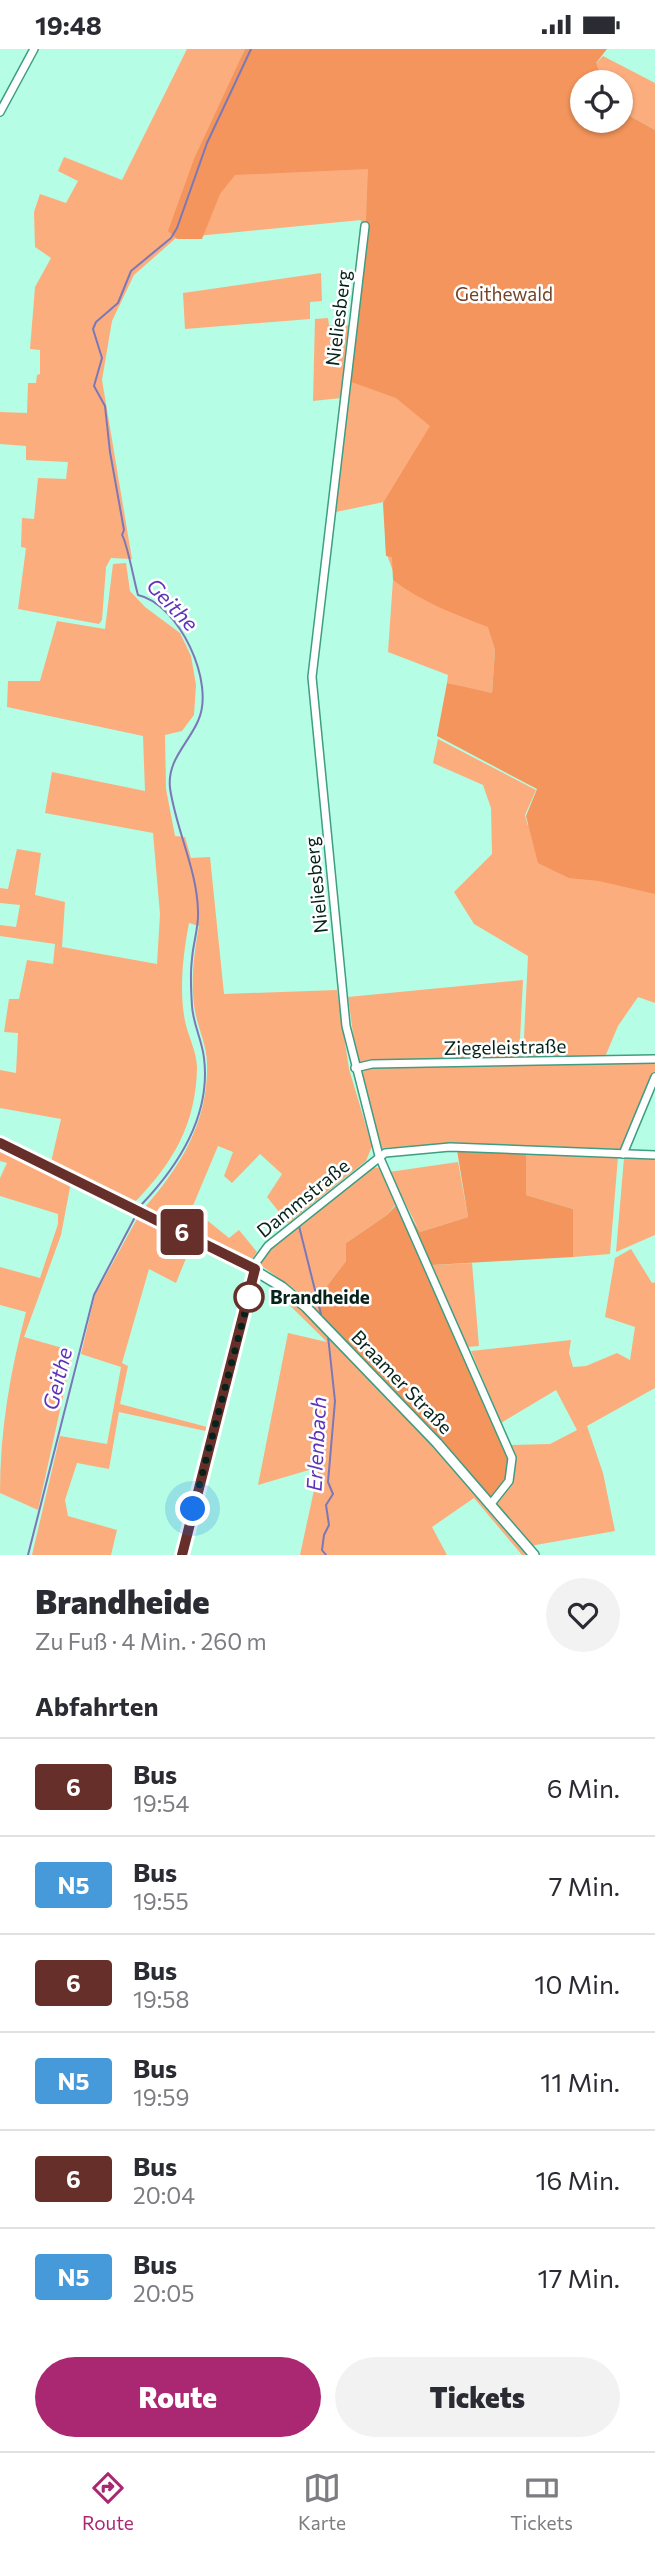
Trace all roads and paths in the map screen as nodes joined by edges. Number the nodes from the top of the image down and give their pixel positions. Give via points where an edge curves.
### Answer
1 (34, 49) edge
2 (0, 112) edge
3 (365, 226) dead end
4 (655, 1059) edge
5 (355, 1068) junction
6 (655, 1077) edge
7 (0, 1143) edge
8 (623, 1154) junction
9 (655, 1155) edge
10 (379, 1156) junction
11 (254, 1268) junction
12 (491, 1505) junction
13 (182, 1555) edge
14 (534, 1555) edge

1 - 2 street
3 - 5 street, Nieliesberg via 312,677 346,1026
4 - 5 street, Ziegeleistraße
5 - 10 street, Nieliesberg
6 - 8 street
7 - 11 street, Braamer Straße
8 - 9 street
8 - 10 street via 450,1147
10 - 11 street, Dammstraße via 268,1246
10 - 12 street, Nieliesberg via 512,1458 509,1481
11 - 12 street, Braamer Straße via 306,1307 438,1443
11 - 13 street
12 - 14 street, Braamer Straße

